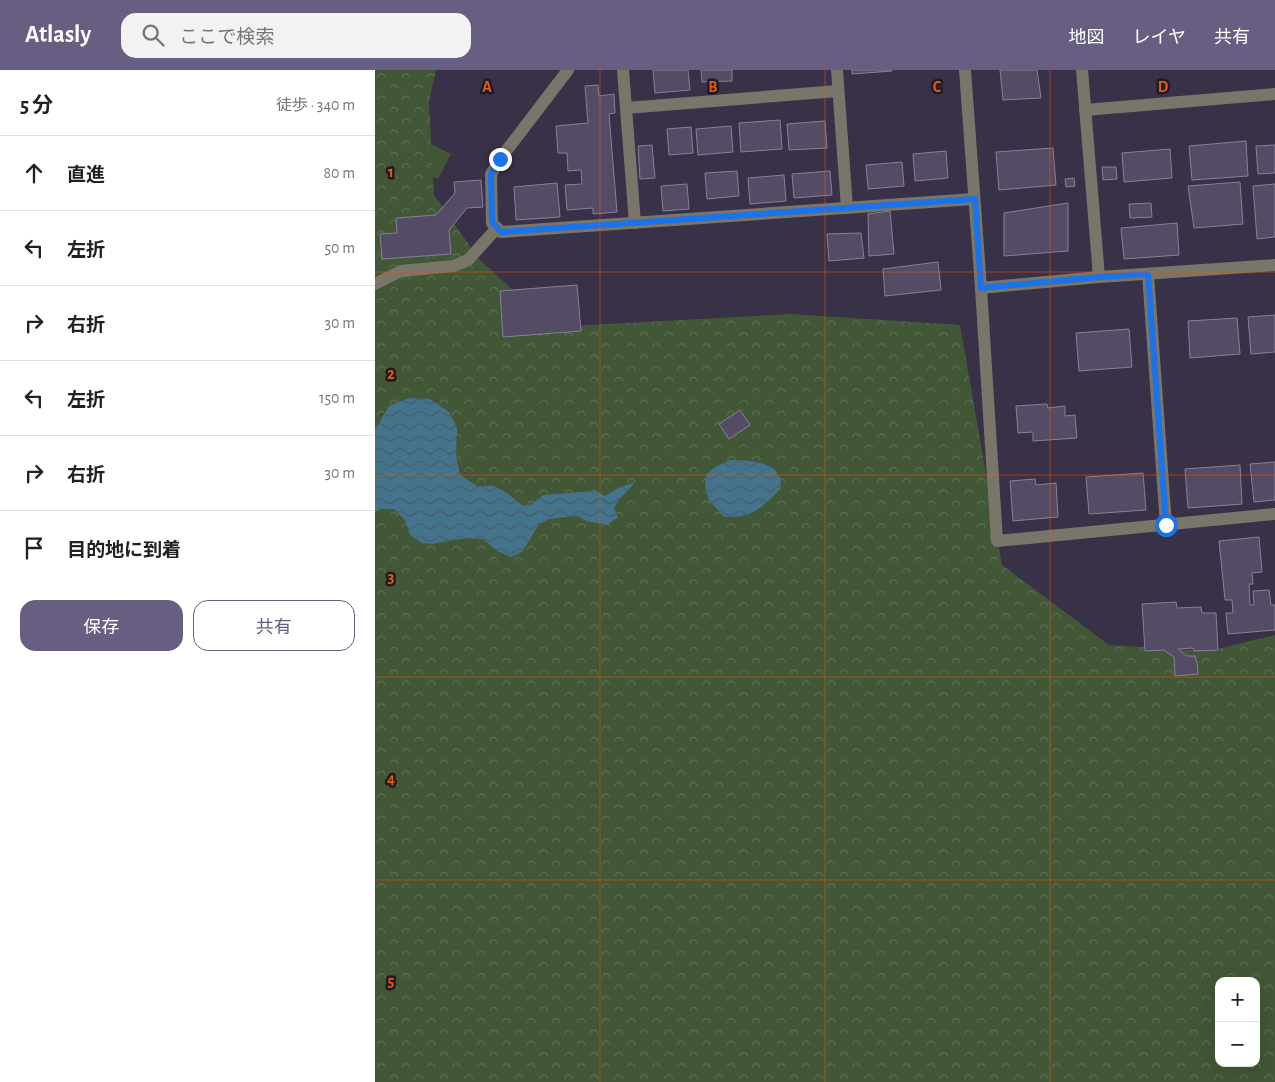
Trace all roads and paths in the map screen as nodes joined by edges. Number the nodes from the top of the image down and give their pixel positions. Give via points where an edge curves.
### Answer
1 (569, 70) edge
2 (623, 70) edge
3 (837, 70) edge
4 (965, 70) edge
5 (1082, 70) edge
6 (838, 91) junction
7 (1275, 94) edge
8 (626, 108) junction
9 (1085, 110) junction
10 (975, 199) junction
11 (847, 208) junction
12 (635, 223) junction
13 (497, 228) junction
14 (1275, 266) edge
15 (1148, 274) junction
16 (1099, 277) junction
17 (375, 284) edge
18 (981, 288) junction
19 (1275, 514) edge
20 (1166, 525) junction

1 - 13 street via 491,174 492,222
2 - 8 street
3 - 6 street
4 - 10 street
5 - 9 street
6 - 8 street
6 - 11 street
7 - 9 street
8 - 12 street
9 - 16 street
10 - 11 street
10 - 18 street
11 - 12 street
12 - 13 street via 501,232
13 - 17 street via 468,260 455,266 401,271
14 - 15 street
15 - 16 street
15 - 20 street
16 - 18 street
18 - 20 street via 997,541
19 - 20 street

